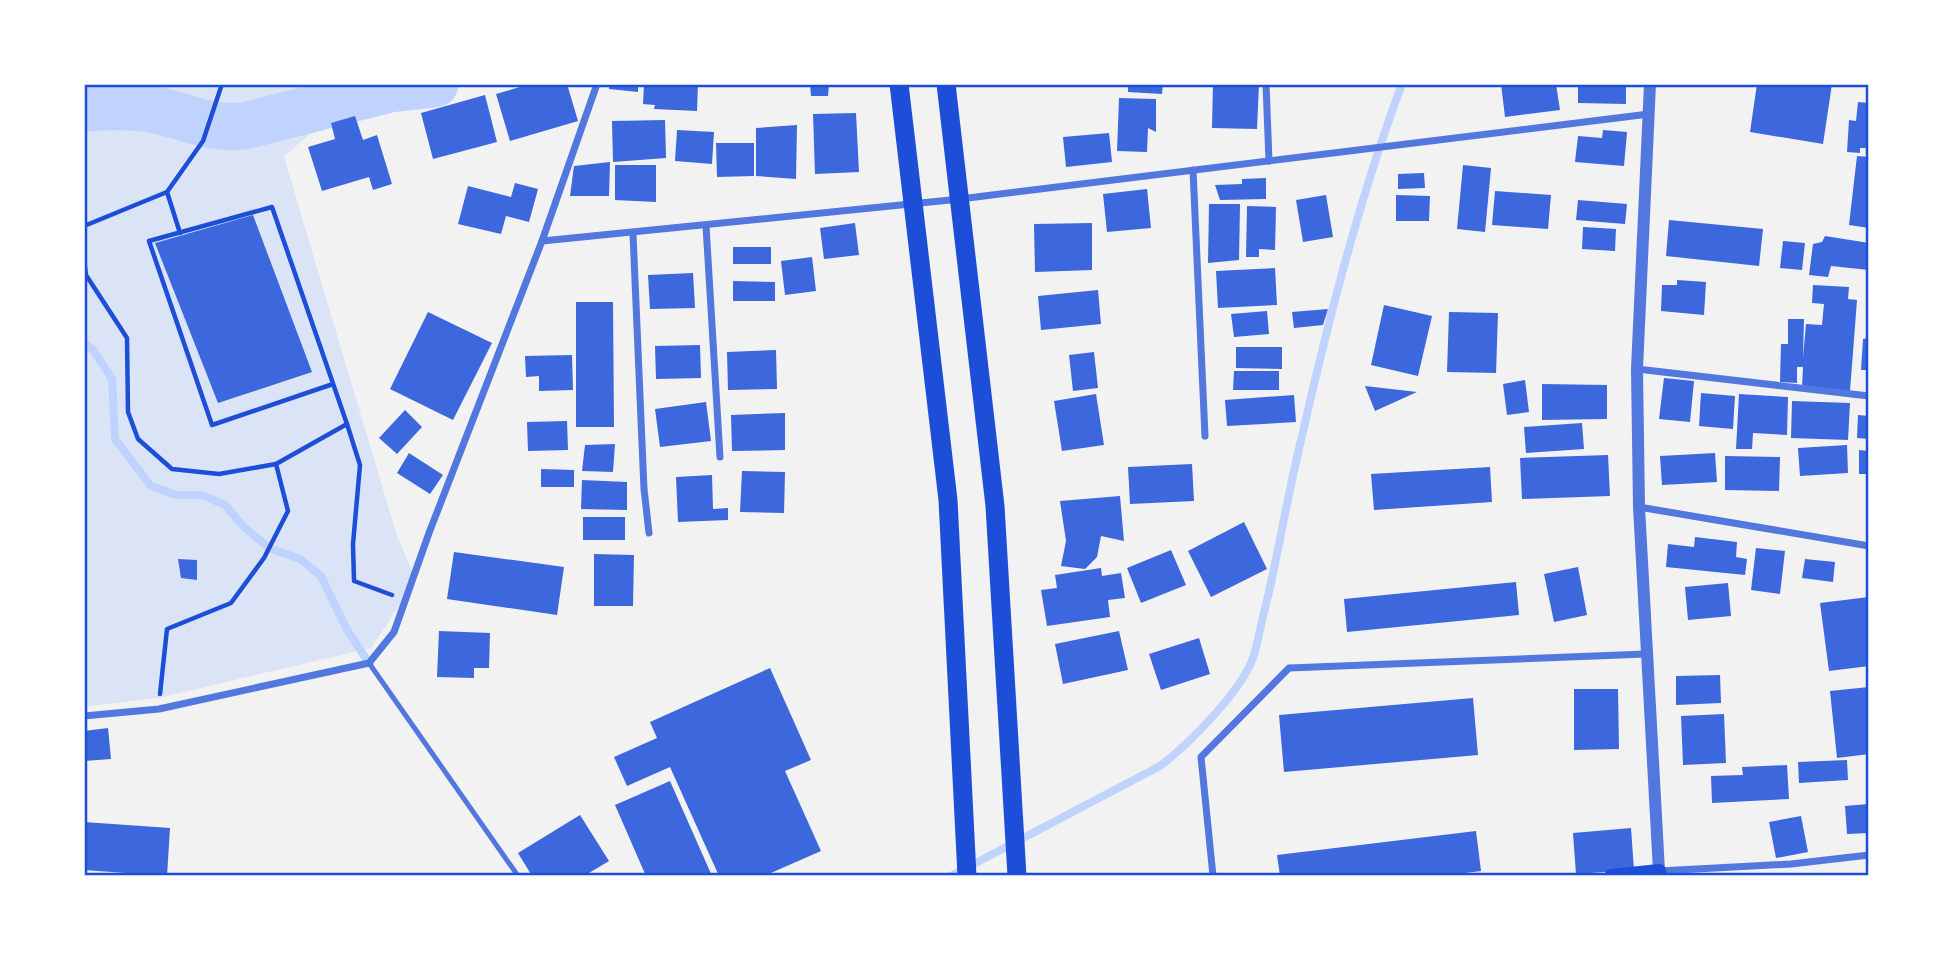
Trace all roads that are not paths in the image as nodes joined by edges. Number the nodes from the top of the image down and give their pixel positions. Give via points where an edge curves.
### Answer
1 (597, 84) edge
2 (900, 84) edge
3 (946, 84) edge
4 (1266, 84) edge
5 (1650, 84) edge
6 (1650, 114) junction
7 (1269, 161) junction
8 (1193, 170) junction
9 (960, 199) junction
10 (913, 204) junction
11 (706, 226) junction
12 (633, 234) junction
13 (542, 241) junction
14 (1637, 369) junction
15 (1869, 396) edge
16 (1205, 436) dead end
17 (720, 457) dead end
18 (1639, 507) junction
19 (649, 533) dead end
20 (1869, 545) edge
21 (1646, 654) junction
22 (369, 663) junction
23 (84, 716) edge
24 (1869, 855) edge
25 (1659, 874) edge
26 (518, 876) edge
27 (967, 876) edge
28 (1017, 876) edge
29 (1213, 876) edge
30 (1611, 876) edge

1 - 13 street
2 - 10 highway
3 - 9 highway
4 - 7 street
5 - 6 street
6 - 7 street
6 - 14 street
7 - 8 street
8 - 9 street
8 - 16 street
9 - 10 street
9 - 28 highway via 995,506
10 - 11 street
10 - 27 highway via 947,500
11 - 12 street
11 - 17 street
12 - 13 street
12 - 19 street
13 - 22 street via 394,632
14 - 15 street
14 - 18 street
18 - 20 street
18 - 21 street
21 - 25 street
21 - 29 street via 1289,668 1201,757
22 - 23 street via 159,709
22 - 26 lane
24 - 25 street
25 - 30 main road

